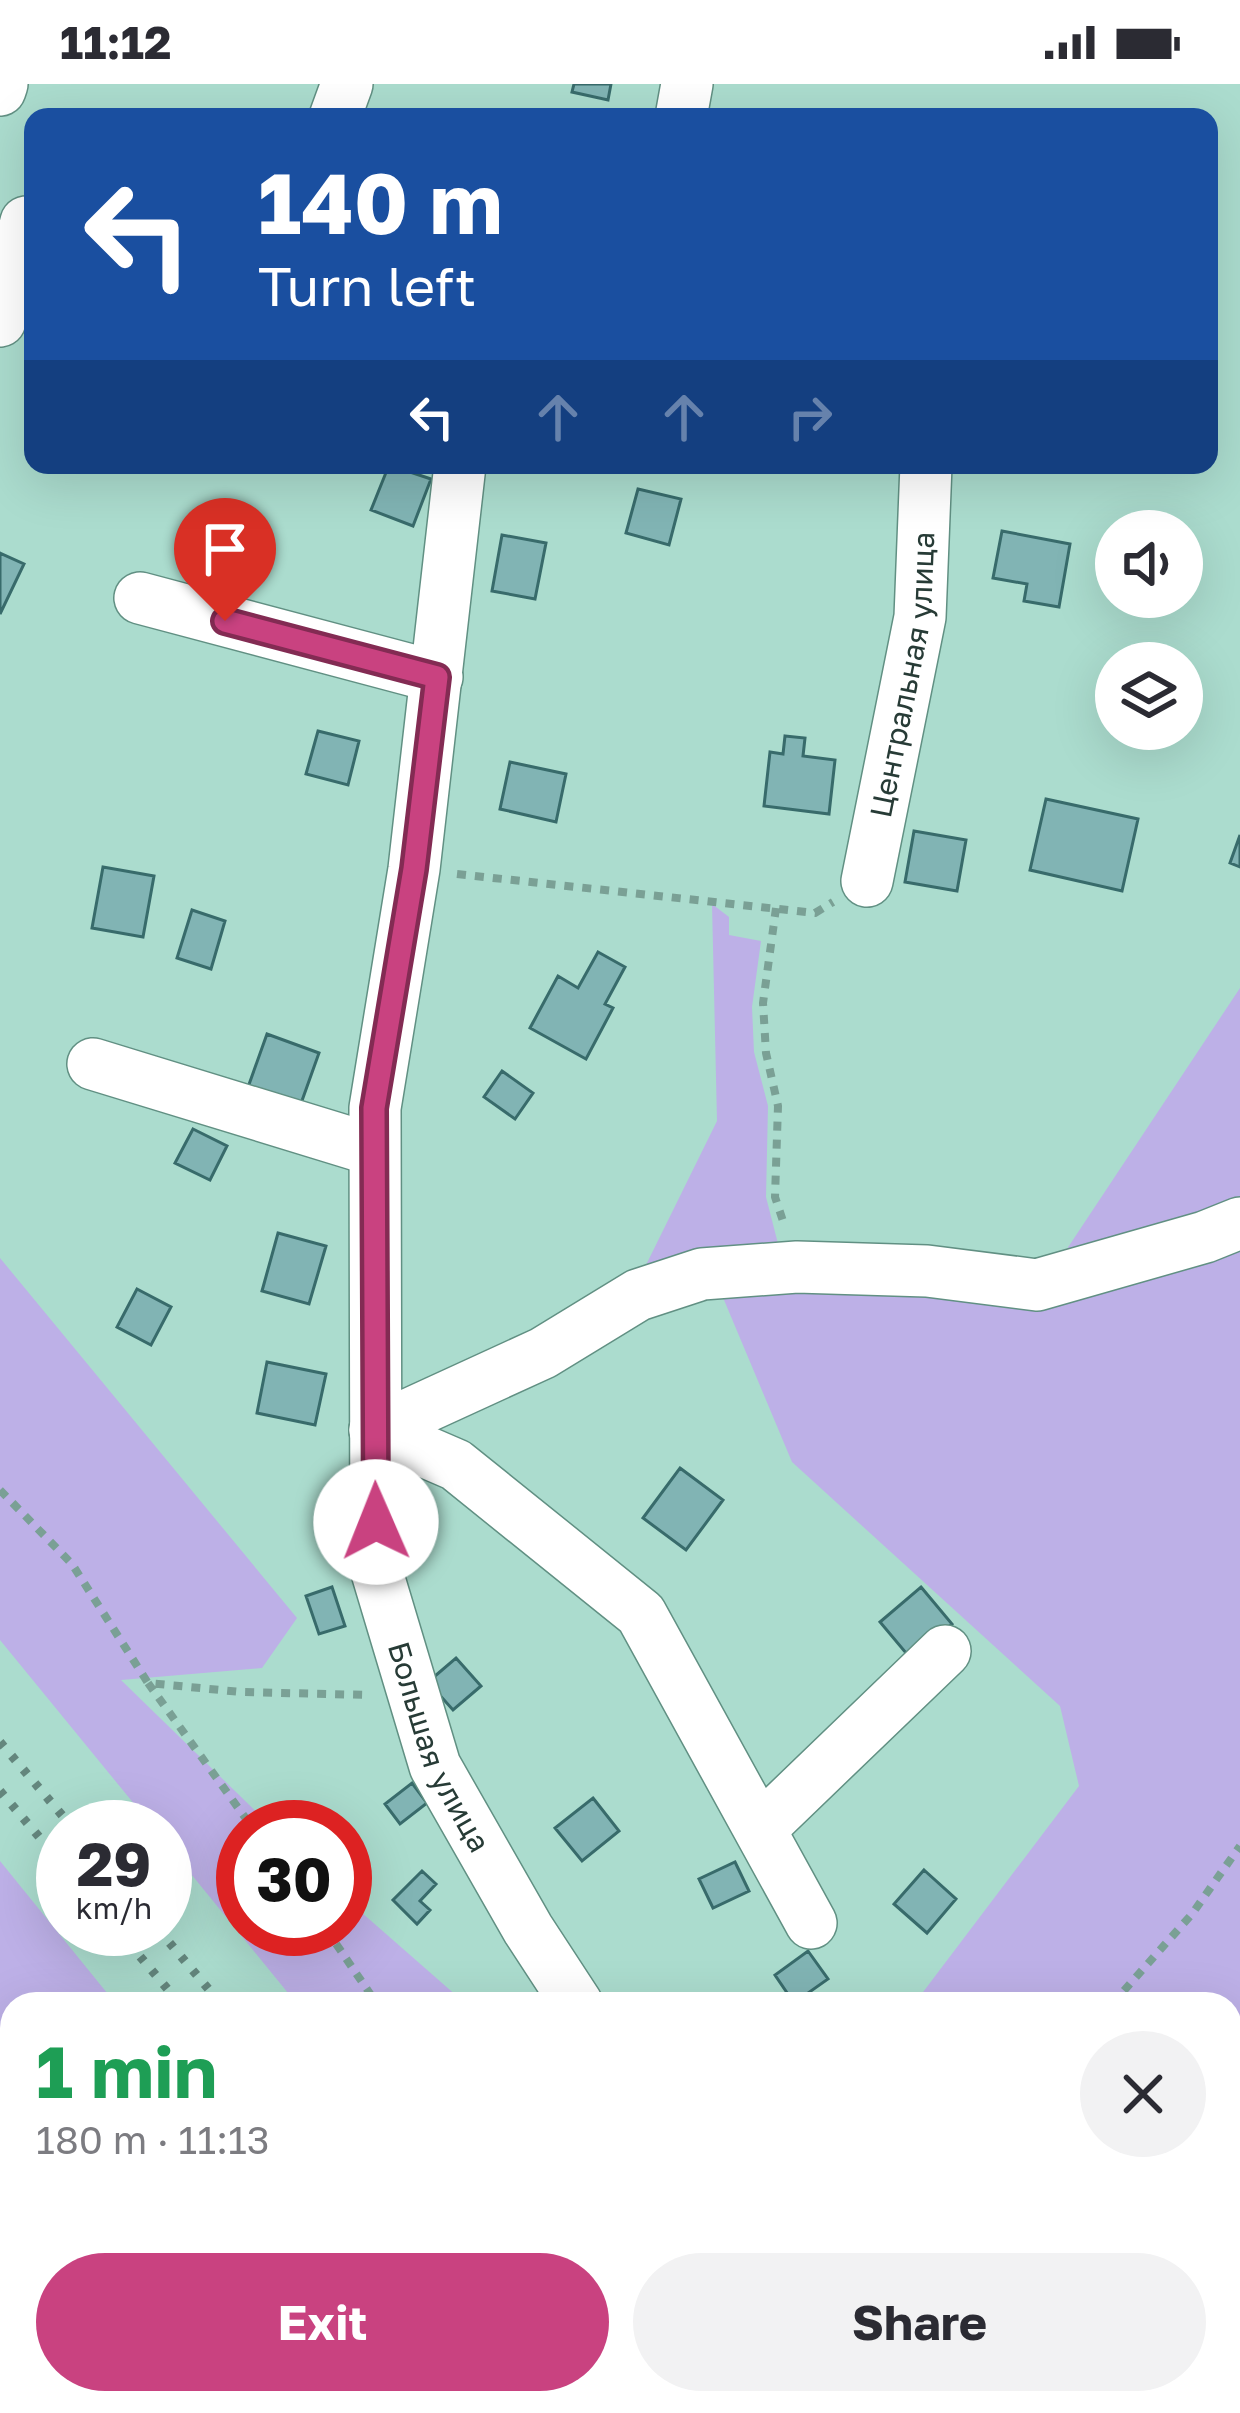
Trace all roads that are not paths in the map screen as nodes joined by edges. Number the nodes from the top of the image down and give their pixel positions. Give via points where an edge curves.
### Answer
1 (20, 221) edge
2 (0, 321) edge
3 (459, 474) edge
4 (926, 474) edge
5 (140, 598) dead end
6 (437, 677) junction
7 (867, 881) road end
8 (93, 1064) dead end
9 (374, 1150) junction
10 (1240, 1223) edge
11 (375, 1430) junction
12 (945, 1651) dead end
13 (760, 1829) junction
14 (811, 1924) dead end
15 (569, 1992) edge

1 - 2 street
3 - 6 street, Большая улица
4 - 7 street, Центральная улица via 920,616
5 - 6 street
6 - 9 street, Большая улица
8 - 9 street
9 - 11 street, Большая улица
10 - 11 street via 1037,1285 927,1271 702,1274 638,1294 542,1353
11 - 13 street via 456,1465 641,1614
11 - 15 street, Большая улица via 376,1569 435,1766
12 - 13 street
13 - 14 street

